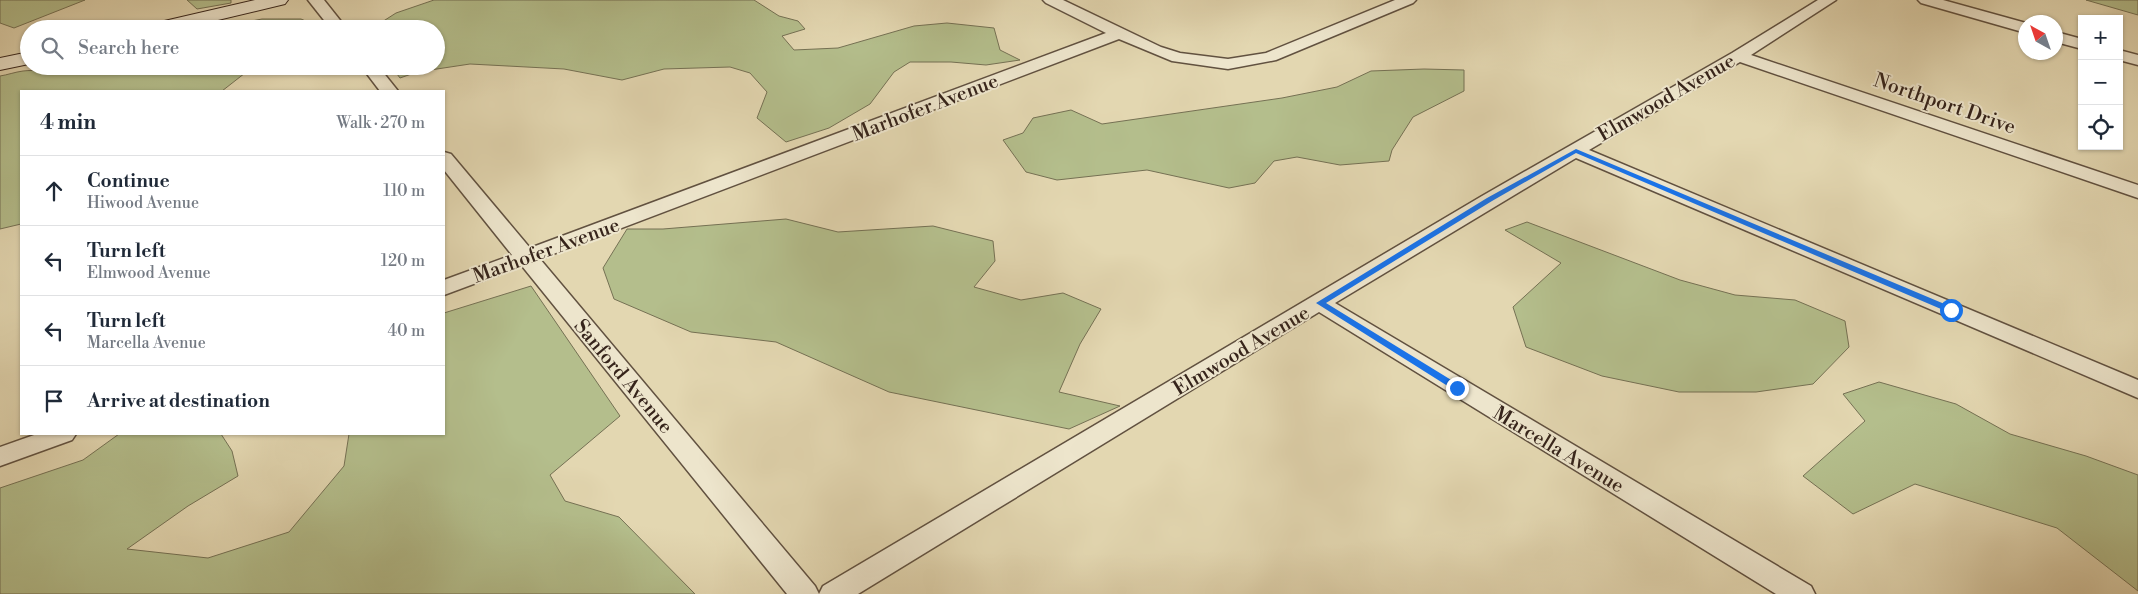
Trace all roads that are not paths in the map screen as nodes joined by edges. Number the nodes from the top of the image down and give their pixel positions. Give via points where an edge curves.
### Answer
1 (278, 0) edge
2 (316, 0) edge
3 (1051, 0) edge
4 (1408, 0) edge
5 (1828, 0) edge
6 (1926, 0) edge
7 (192, 20) edge
8 (331, 20) edge
9 (2018, 26) edge
10 (1120, 33) junction
11 (2063, 38) edge
12 (2078, 43) edge
13 (1738, 56) junction
14 (2123, 56) edge
15 (20, 60) edge
16 (2138, 60) edge
17 (0, 64) edge
18 (376, 75) edge
19 (388, 90) edge
20 (1576, 151) junction
21 (445, 159) edge
22 (2138, 192) edge
23 (525, 258) junction
24 (445, 288) edge
25 (1320, 303) junction
26 (2138, 390) edge
27 (60, 435) edge
28 (0, 457) edge
29 (804, 594) edge
30 (834, 594) edge
31 (1800, 594) edge

1 - 7 main road
2 - 8 street
3 - 10 street
4 - 10 street via 1270,58 1250,62 1228,64 1178,58
5 - 13 street, Elmwood Avenue
6 - 9 street
10 - 23 street, Marhofer Avenue
11 - 12 street
13 - 20 street, Elmwood Avenue
13 - 22 street, Northport Drive
14 - 16 street
15 - 17 main road
18 - 19 street
20 - 25 street, Elmwood Avenue
20 - 26 street
21 - 23 street, Sanford Avenue
23 - 24 street, Marhofer Avenue
23 - 29 street, Sanford Avenue
25 - 30 street, Elmwood Avenue
25 - 31 street, Marcella Avenue
27 - 28 street

